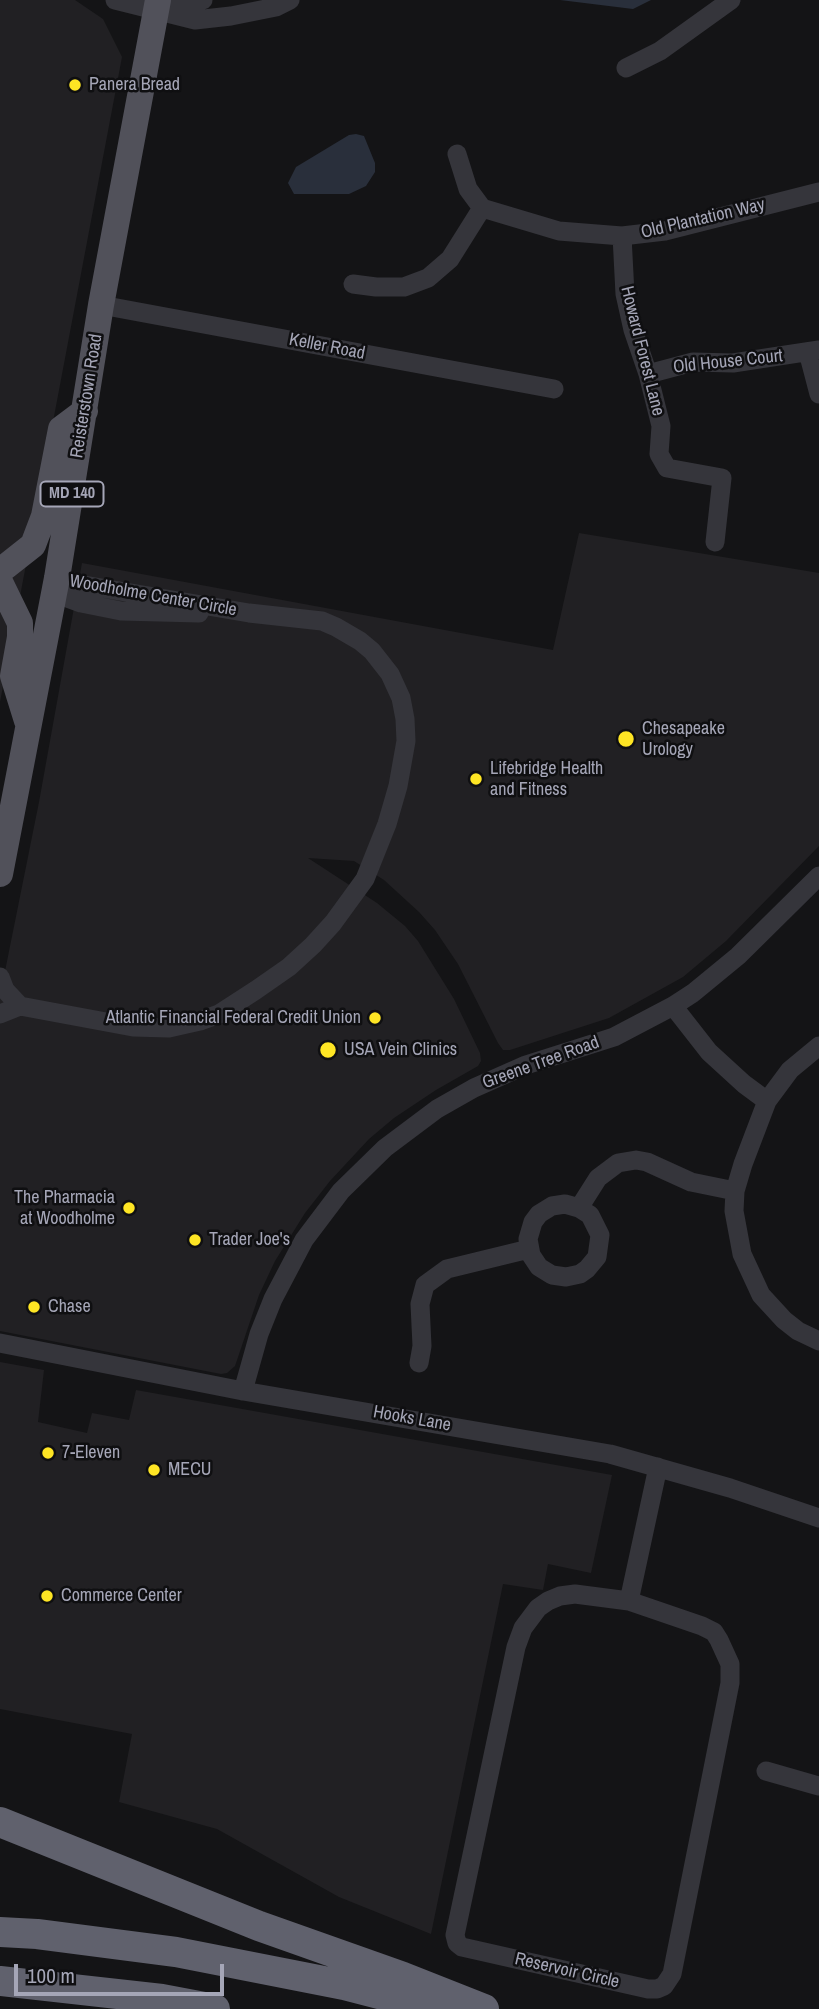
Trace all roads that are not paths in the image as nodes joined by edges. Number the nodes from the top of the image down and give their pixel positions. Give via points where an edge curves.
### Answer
1 (115, 0) edge
2 (203, 0) edge
3 (731, 0) edge
4 (276, 1) edge
5 (158, 5) edge
6 (626, 68) dead end
7 (457, 154) dead end
8 (819, 192) edge
9 (482, 208) junction
10 (622, 236) junction
11 (354, 284) dead end
12 (101, 305) junction
13 (814, 351) edge
14 (648, 374) junction
15 (554, 389) dead end
16 (819, 394) edge
17 (85, 411) junction
18 (715, 542) dead end
19 (0, 571) edge
20 (0, 582) edge
21 (55, 585) junction
22 (28, 726) junction
23 (0, 874) edge
24 (819, 876) edge
25 (0, 977) edge
26 (20, 1006) junction
27 (673, 1006) junction
28 (0, 1014) edge
29 (819, 1046) edge
30 (767, 1101) junction
31 (735, 1191) junction
32 (579, 1208) junction
33 (528, 1249) junction
34 (819, 1341) edge
35 (0, 1343) edge
36 (419, 1363) dead end
37 (243, 1391) junction
38 (657, 1467) junction
39 (819, 1518) edge
40 (629, 1601) junction
41 (766, 1771) dead end
42 (819, 1786) edge
43 (0, 1822) edge
44 (0, 1845) edge
45 (215, 1909) junction
46 (0, 1932) edge
47 (0, 1981) edge
48 (215, 2009) edge
49 (437, 2009) edge
50 (484, 2009) edge

1 - 5 street
2 - 5 street
3 - 6 street via 660,51
4 - 5 street via 195,20
5 - 12 main road, Reisterstown Road / MD 140
7 - 9 street via 468,189
8 - 10 street, Old Plantation Way via 665,231
9 - 10 street, Old Plantation Way via 559,231
9 - 11 street via 450,260 428,278 404,287
10 - 14 street, Howard Forest Lane via 625,294
12 - 15 street, Keller Road
12 - 17 main road, Reisterstown Road / MD 140
13 - 14 street, Old House Court via 733,363 693,362
13 - 16 street, Old House Court
14 - 18 street, Howard Forest Lane via 661,426 661,461 677,472 722,478
17 - 19 main road via 61,429 44,516 33,544
17 - 21 main road, Reisterstown Road / MD 140
20 - 22 main road via 20,623 13,676
21 - 22 main road, Reisterstown Road / MD 140
21 - 26 street, Woodholme Center Circle via 322,621 336,627 360,641 390,674 401,698 406,741 387,824 365,880 333,923 289,967 235,1004 200,1021 169,1028 133,1027
22 - 23 main road, Reisterstown Road / MD 140
24 - 27 street, Greene Tree Road via 738,956
25 - 26 street
26 - 28 street
27 - 30 street via 709,1052
27 - 37 street, Greene Tree Road via 614,1037 474,1087 378,1154 329,1206 297,1252 259,1334
29 - 30 street via 790,1070
30 - 31 street
31 - 32 street via 691,1182 647,1162 628,1161 598,1178
31 - 34 street via 742,1254 761,1295 798,1331
32 - 33 street via 560,1205 539,1214 530,1227
32 - 33 street via 590,1215 600,1235 597,1257 587,1269 571,1276 552,1275 535,1262
33 - 36 street via 447,1269 425,1285 420,1304
35 - 37 street, Hooks Lane
37 - 38 street, Hooks Lane via 548,1442
38 - 39 street, Hooks Lane
38 - 40 street
40 - 40 street, Reservoir Circle via 560,1596 538,1608 523,1628 455,1935 463,1947 648,1989 664,1986 672,1974 730,1664 714,1632
41 - 42 street
43 - 45 highway
44 - 45 highway
45 - 50 highway
46 - 49 highway via 176,1952 344,1985
47 - 48 highway via 162,1998

